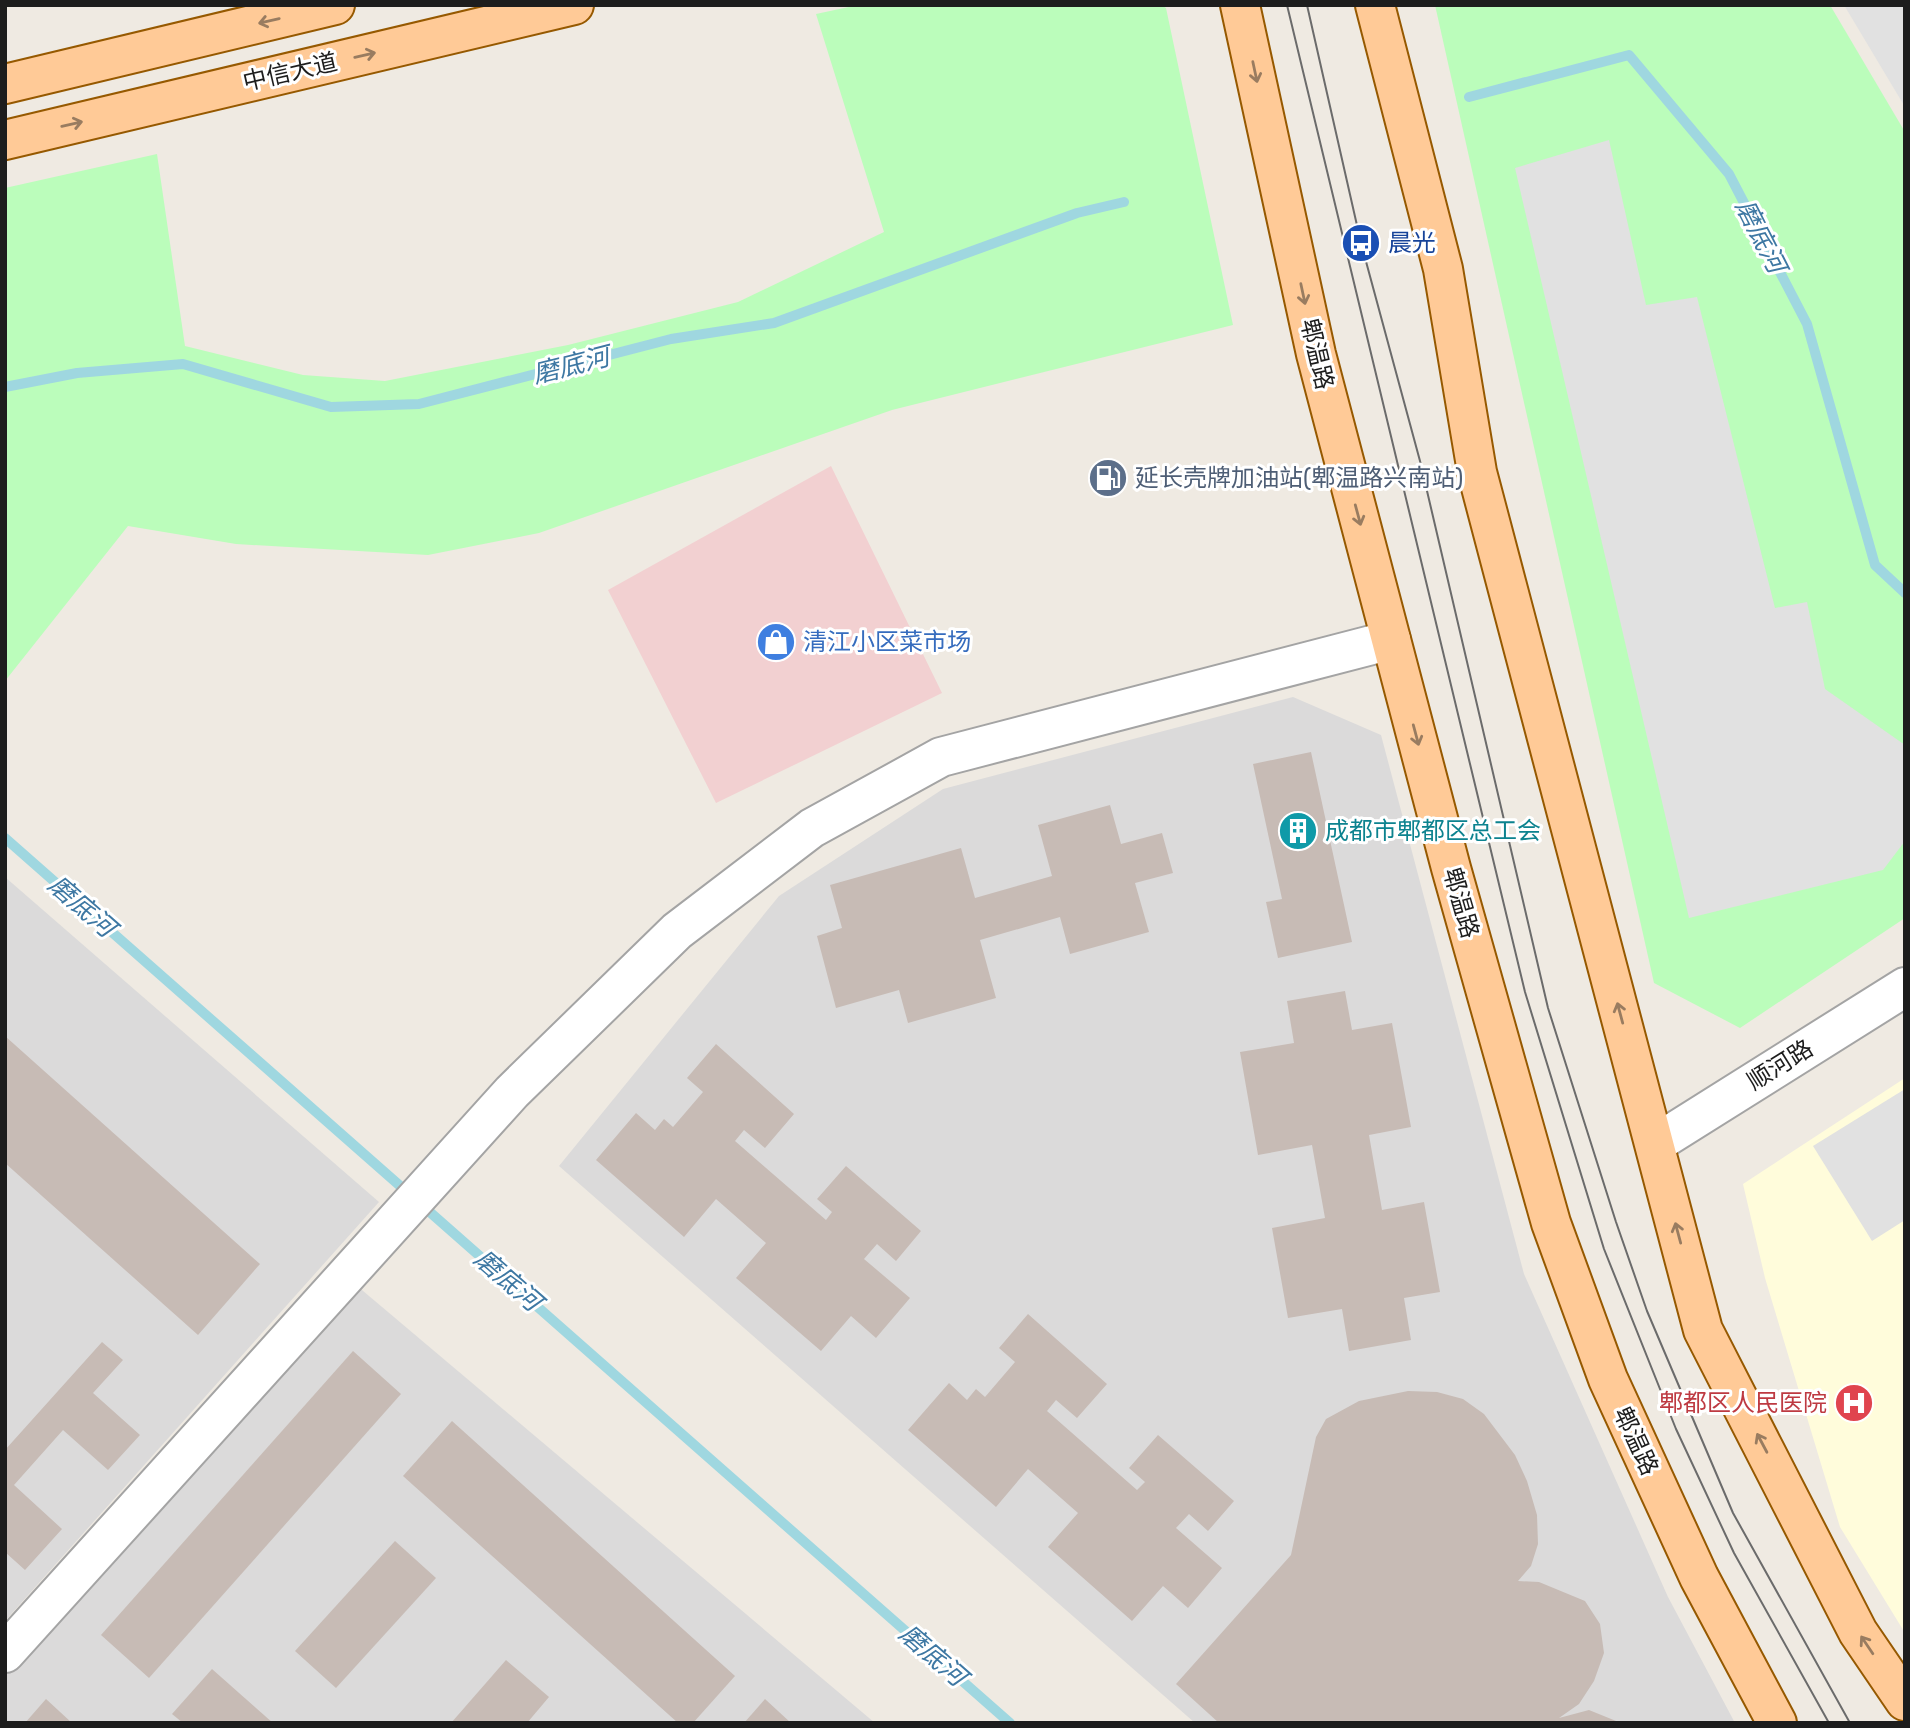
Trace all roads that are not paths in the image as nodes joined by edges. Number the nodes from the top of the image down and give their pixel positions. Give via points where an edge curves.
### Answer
1 (335, 5) edge
2 (575, 5) edge
3 (1240, 5) edge
4 (1375, 5) edge
5 (5, 84) edge
6 (5, 140) edge
7 (1391, 640) junction
8 (1905, 987) edge
9 (1655, 1144) junction
10 (5, 1653) edge
11 (1905, 1701) edge
12 (1777, 1723) edge

1 -> 5 main road
6 -> 2 main road, 中信大道
3 -> 7 main road, 郫温路 via 1316,354
9 -> 4 main road via 1477,472 1443,269
7 - 10 street via 941,757 812,828 677,931 512,1092
7 -> 12 main road, 郫温路 via 1551,1223 1613,1391 1699,1577
8 - 9 street, 顺河路
11 -> 9 main road via 1858,1632 1703,1330

